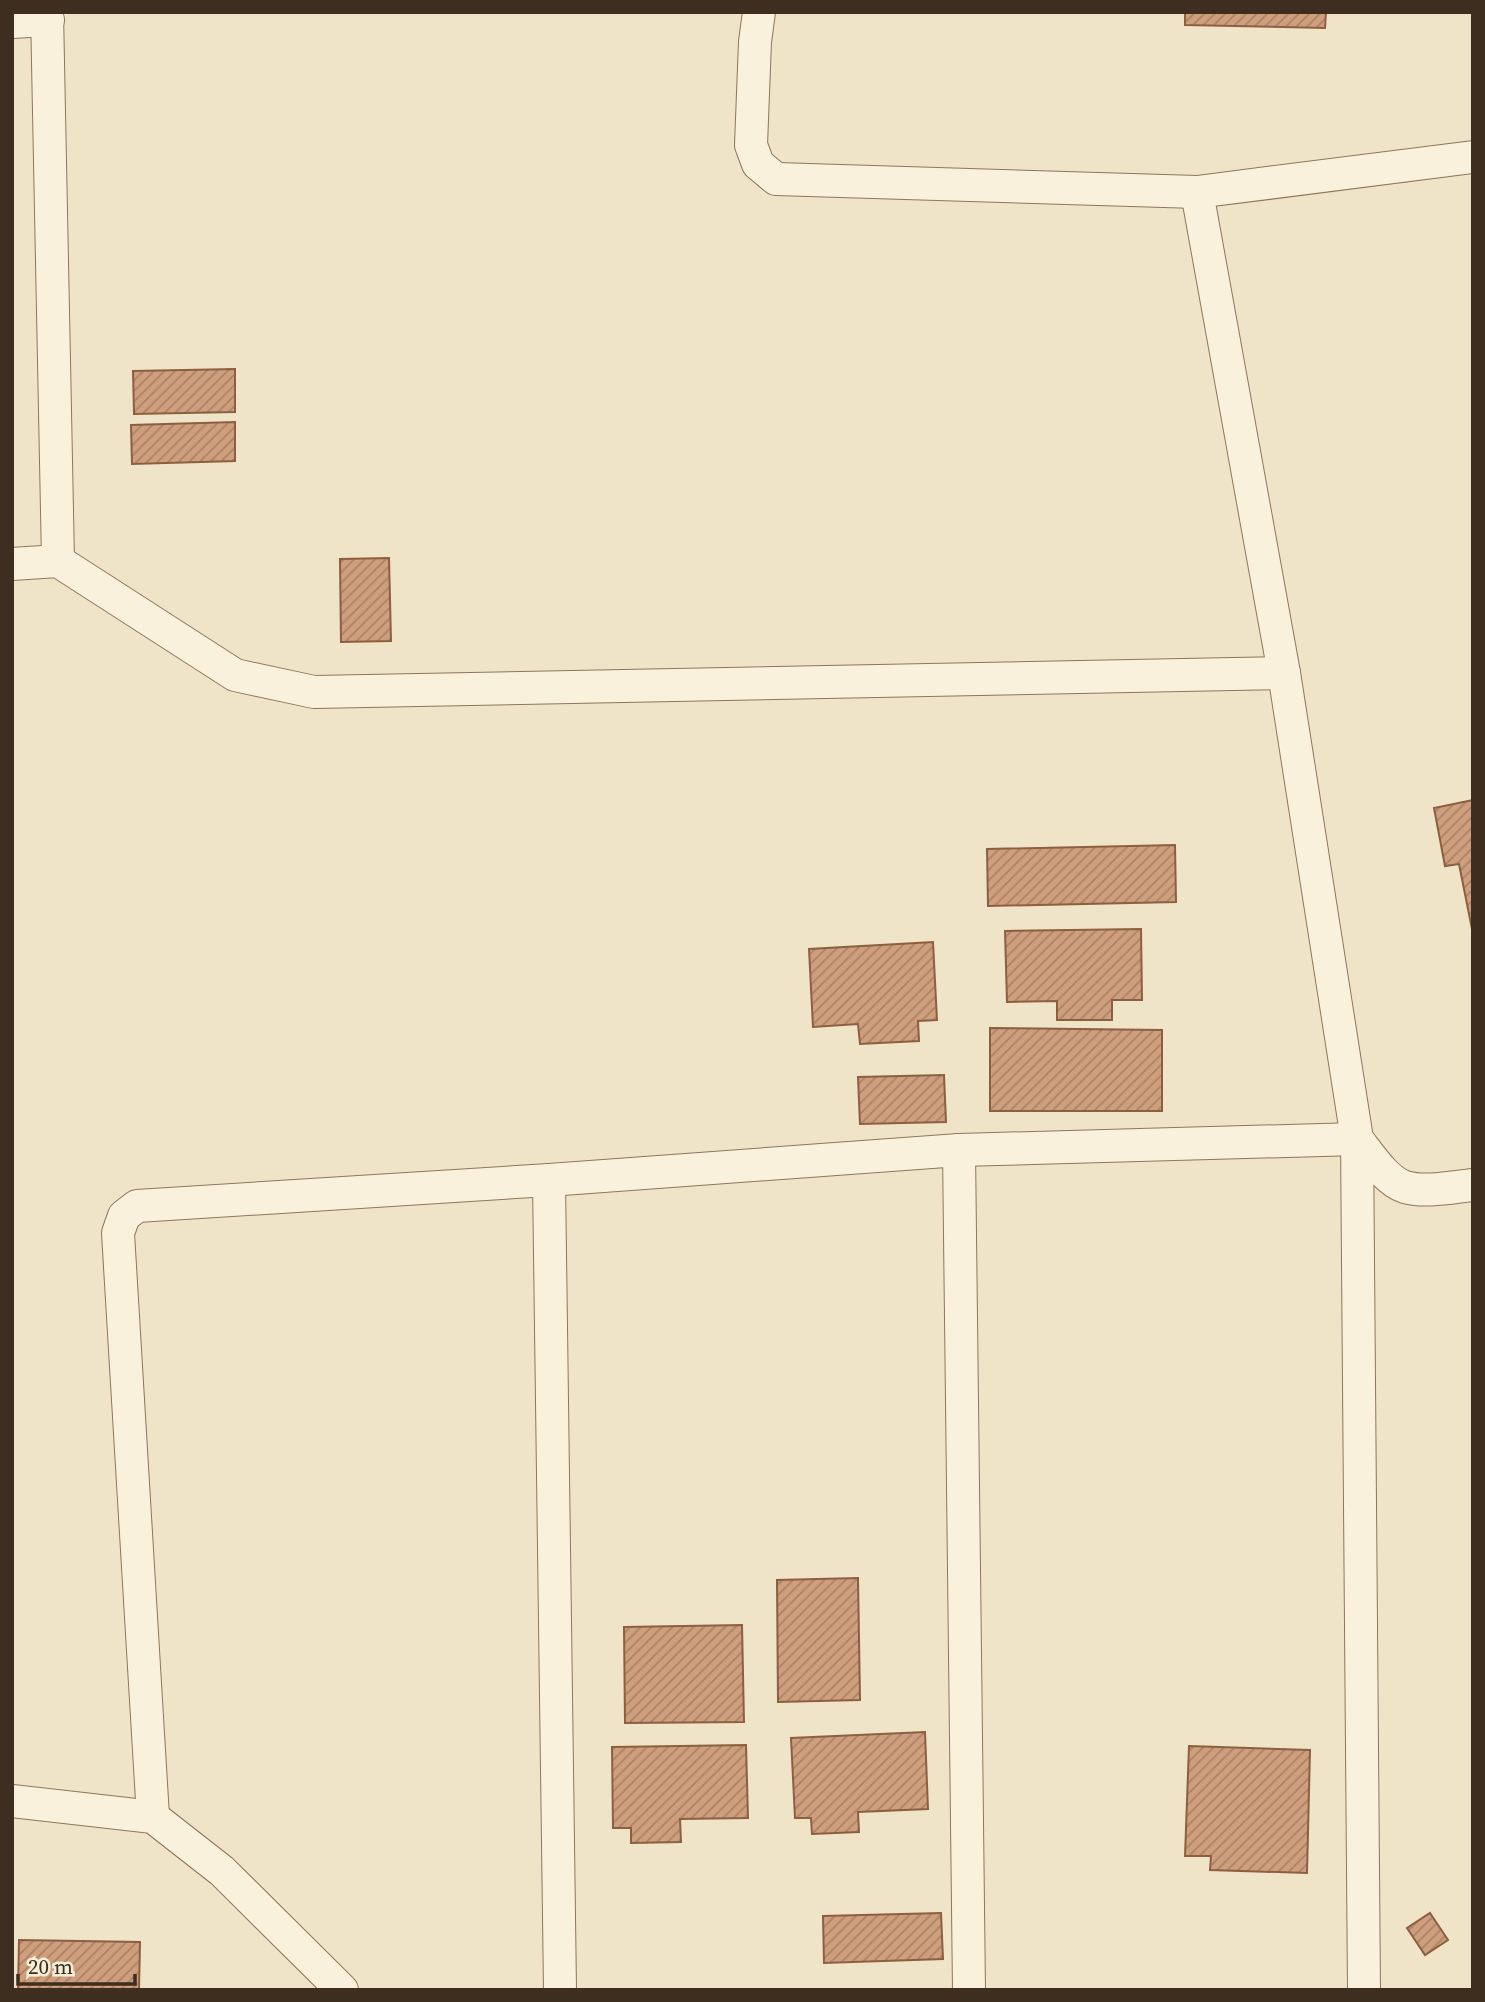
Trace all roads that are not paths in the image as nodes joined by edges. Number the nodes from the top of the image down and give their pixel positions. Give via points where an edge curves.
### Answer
1 (759, 12) edge
2 (48, 16) edge
3 (12, 22) edge
4 (1473, 157) edge
5 (1197, 192) junction
6 (58, 561) junction
7 (12, 564) edge
8 (1284, 673) junction
9 (1357, 1139) junction
10 (959, 1150) junction
11 (549, 1180) junction
12 (1473, 1185) edge
13 (12, 1801) edge
14 (153, 1817) junction
15 (342, 1990) edge
16 (561, 1990) edge
17 (970, 1990) edge
18 (1364, 1990) edge

1 - 5 street via 751,145 758,164 776,179
2 - 3 street
2 - 6 street
4 - 5 street
5 - 8 street
6 - 7 street
6 - 8 street via 236,675 314,692
8 - 9 street
9 - 10 street
9 - 12 street via 1382,1171 1404,1187
9 - 18 street
10 - 11 street
10 - 17 street
11 - 14 street via 137,1206 124,1216 118,1233
11 - 16 street
13 - 14 street
14 - 15 street via 222,1871

